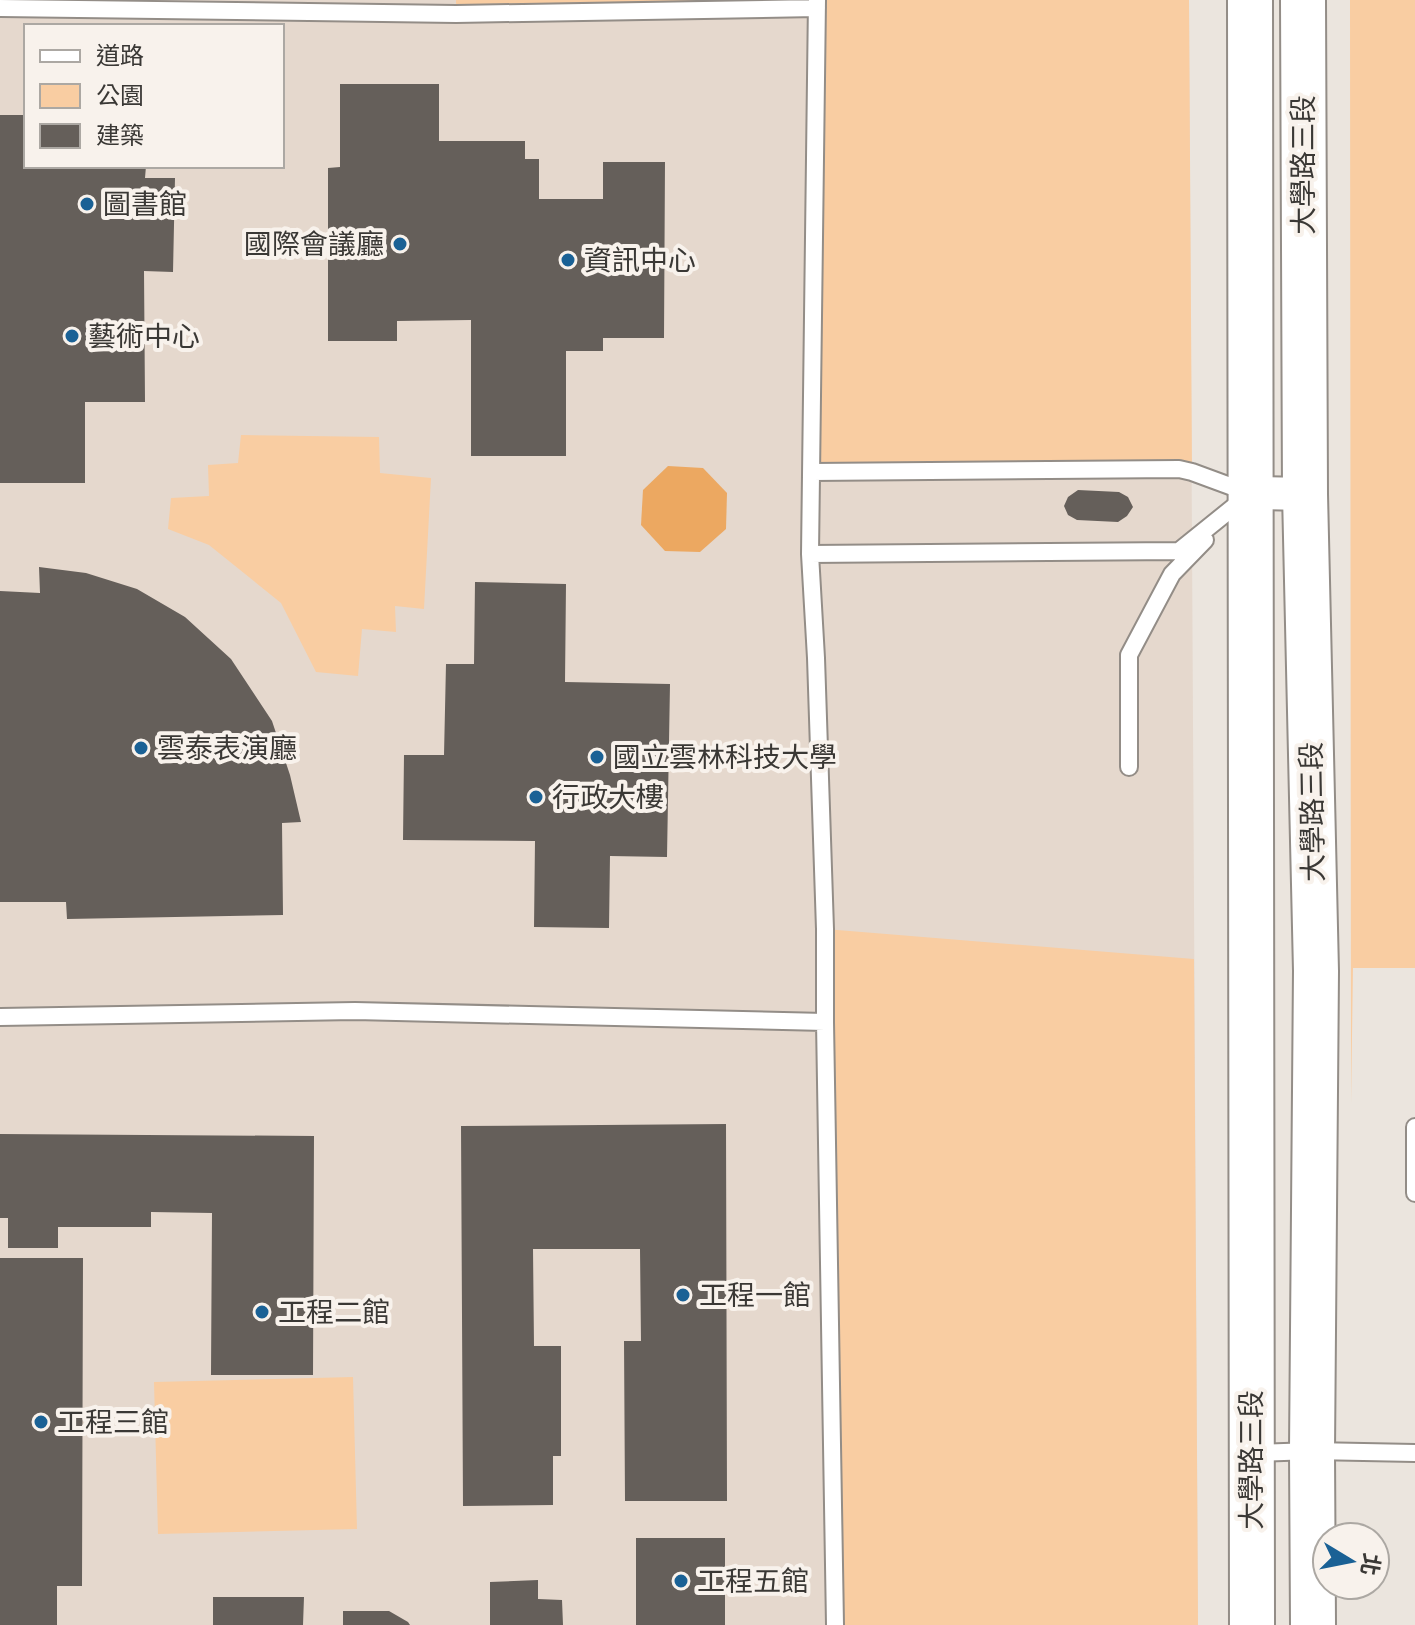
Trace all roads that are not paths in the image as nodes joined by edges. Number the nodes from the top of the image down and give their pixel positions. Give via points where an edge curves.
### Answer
1 (1250, 0) edge
2 (1303, 0) edge
3 (817, 4) edge
4 (89, 5) edge
5 (0, 8) edge
6 (812, 472) junction
7 (1250, 493) junction
8 (1305, 494) junction
9 (810, 554) junction
10 (1129, 767) dead end
11 (0, 1017) edge
12 (825, 1022) junction
13 (1415, 1127) edge
14 (1415, 1193) edge
15 (1312, 1451) junction
16 (1251, 1453) junction
17 (1415, 1453) edge
18 (835, 1625) edge
19 (1252, 1625) edge
20 (1313, 1625) edge

1 - 7 street, 大學路三段
2 - 8 street, 大學路三段
3 - 4 lane via 456,14
3 - 6 lane
4 - 5 lane
6 - 7 lane via 1179,469
6 - 9 lane
7 - 8 street
7 - 9 lane via 1179,551
7 - 10 lane via 1172,574 1129,655
7 - 16 street, 大學路三段
8 - 15 street, 大學路三段 via 1316,971
9 - 12 lane
11 - 12 lane via 355,1011
12 - 18 lane
13 - 14 lane
15 - 16 lane
15 - 17 lane
15 - 20 street, 大學路三段
16 - 19 street, 大學路三段

